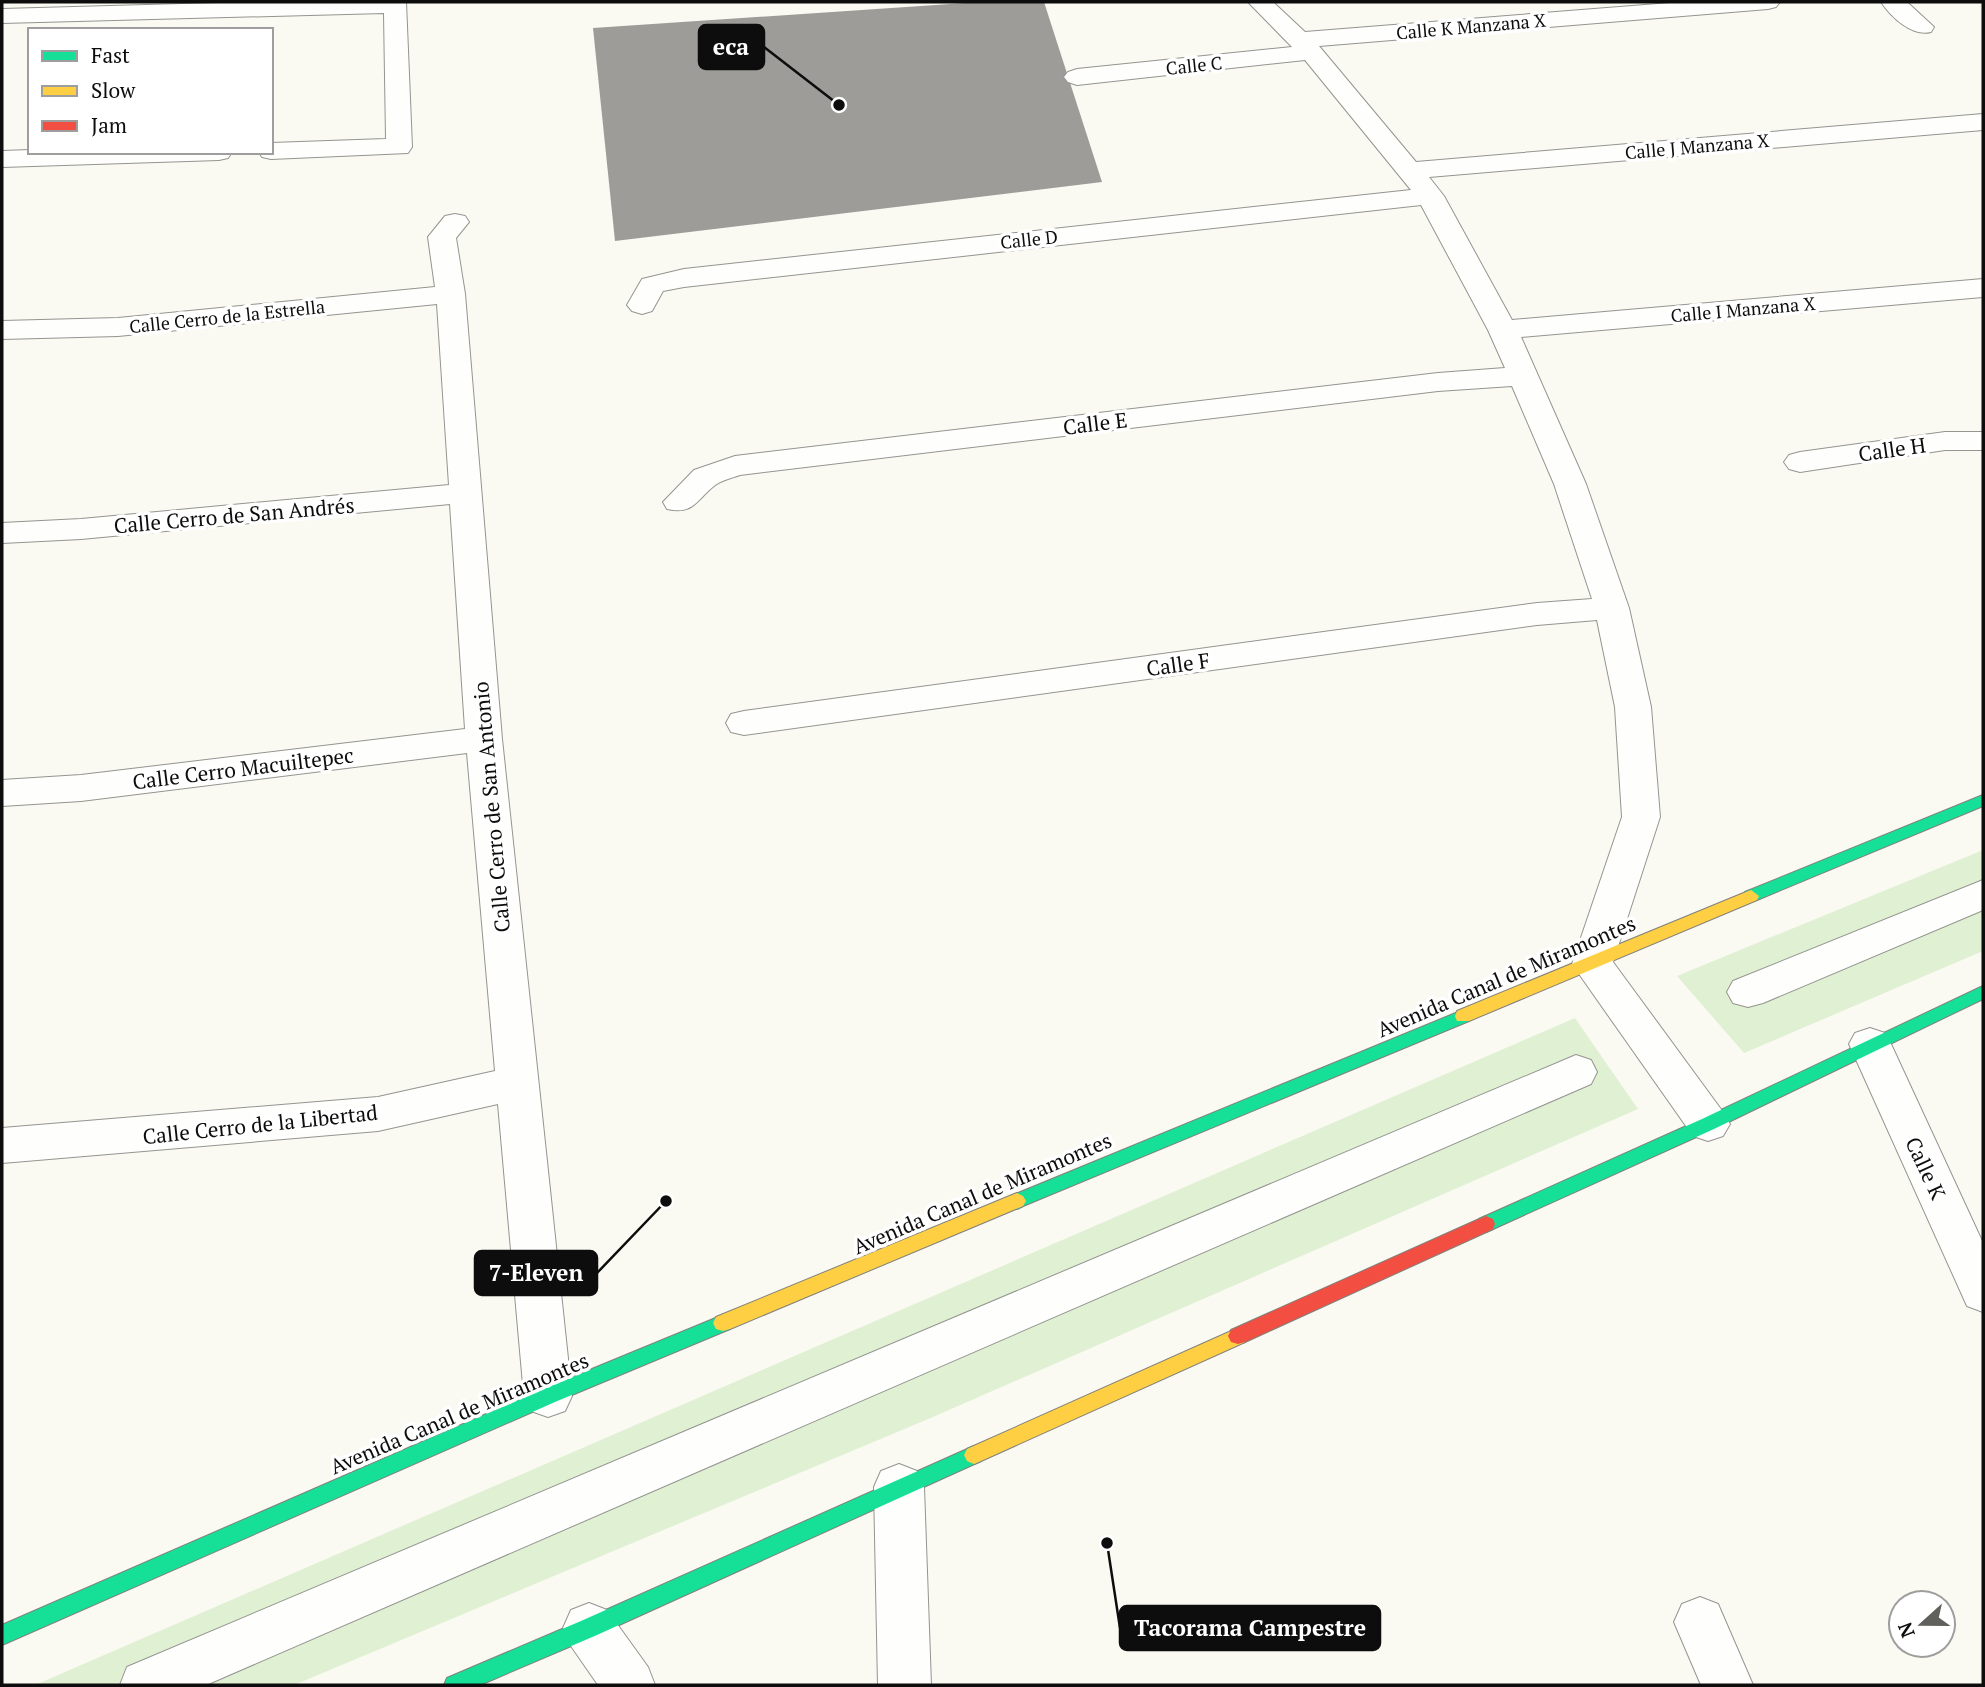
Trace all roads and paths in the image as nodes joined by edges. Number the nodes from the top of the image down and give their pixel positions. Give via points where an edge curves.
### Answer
1 (1259, 2) edge
2 (1768, 2) edge
3 (1893, 2) edge
4 (243, 6) edge
5 (2, 16) edge
6 (1923, 27) dead end
7 (1306, 46) junction
8 (1077, 77) dead end
9 (1983, 122) edge
10 (273, 150) edge
11 (157, 154) edge
12 (2, 159) edge
13 (1421, 183) junction
14 (455, 222) dead end
15 (1983, 288) edge
16 (451, 294) junction
17 (642, 305) dead end
18 (2, 330) edge
19 (1503, 330) junction
20 (1524, 376) junction
21 (1983, 442) edge
22 (1800, 462) dead end
23 (465, 493) junction
24 (679, 502) dead end
25 (2, 533) edge
26 (1612, 608) junction
27 (744, 723) dead end
28 (484, 738) junction
29 (2, 793) edge
30 (1983, 800) edge
31 (1983, 894) edge
32 (1592, 964) junction
33 (1748, 992) dead end
34 (1983, 992) edge
35 (1870, 1044) junction
36 (1577, 1072) dead end
37 (516, 1083) junction
38 (1708, 1124) junction
39 (2, 1146) edge
40 (1983, 1292) edge
41 (548, 1396) junction
42 (899, 1487) junction
43 (1700, 1622) dead end
44 (589, 1628) junction
45 (2, 1635) edge
46 (146, 1685) edge
47 (455, 1685) edge
48 (629, 1685) edge
49 (905, 1685) edge
50 (1727, 1685) edge

1 - 7 street
2 - 7 street, Calle K Manzana X
3 - 6 street
4 - 5 street
4 - 10 street via 396,5 399,146
7 - 8 street, Calle C
7 - 13 street
9 - 13 street, Calle J Manzana X
11 - 12 street
13 - 17 street, Calle D via 684,278 652,285
13 - 19 street
14 - 16 street, Calle Cerro de San Antonio via 442,237
15 - 19 street, Calle I Manzana X
16 - 18 street, Calle Cerro de la Estrella via 118,327
16 - 23 street, Calle Cerro de San Antonio
19 - 20 street
20 - 24 street, Calle E via 1438,382 736,466 705,477
20 - 26 street via 1570,484
21 - 22 street, Calle H via 1945,441
23 - 25 street, Calle Cerro de San Andrés
23 - 28 street, Calle Cerro de San Antonio
26 - 27 street, Calle F via 1537,614
26 - 32 street via 1633,707 1641,817
28 - 29 street, Calle Cerro Macuiltepec via 81,788
28 - 37 street, Calle Cerro de San Antonio
30 - 32 main road, Avenida Canal de Miramontes
31 - 33 street
32 - 38 street
32 - 41 main road, Avenida Canal de Miramontes
34 - 35 main road
35 - 38 main road
35 - 40 street, Calle K
36 - 46 street
37 - 39 street, Calle Cerro de la Libertad via 377,1114
37 - 41 street, Calle Cerro de San Antonio
38 - 42 main road
41 - 45 main road, Avenida Canal de Miramontes
42 - 44 main road
42 - 49 street
43 - 50 street
44 - 47 main road
44 - 48 street

